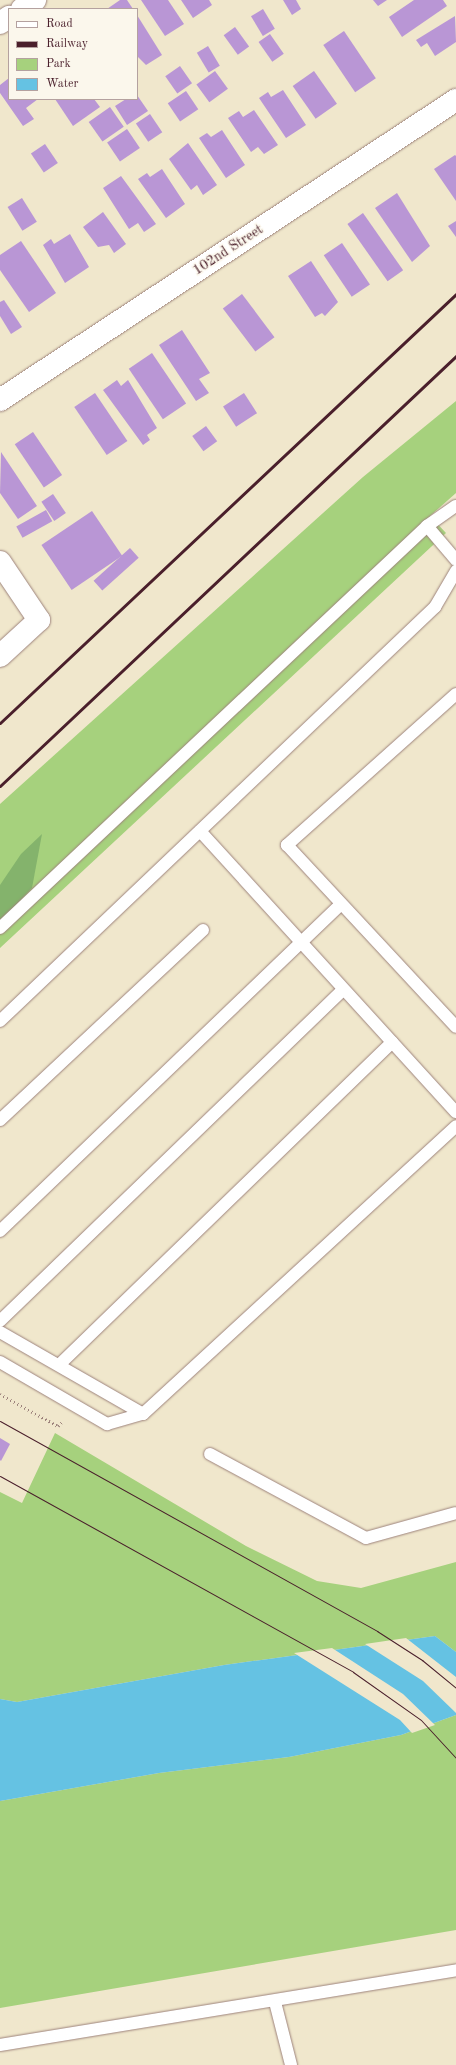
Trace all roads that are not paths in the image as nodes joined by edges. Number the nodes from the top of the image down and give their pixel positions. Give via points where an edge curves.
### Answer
1 (35, 0) edge
2 (23, 8) edge
3 (456, 100) edge
4 (0, 400) edge
5 (456, 506) edge
6 (427, 526) junction
7 (456, 560) edge
8 (0, 562) edge
9 (456, 571) edge
10 (0, 656) edge
11 (456, 694) edge
12 (200, 831) junction
13 (341, 904) junction
14 (0, 928) edge
15 (203, 930) dead end
16 (301, 942) junction
17 (343, 990) junction
18 (0, 1020) edge
19 (456, 1027) edge
20 (392, 1042) junction
21 (456, 1112) edge
22 (0, 1120) edge
23 (456, 1126) edge
24 (0, 1231) edge
25 (0, 1321) edge
26 (0, 1332) edge
27 (0, 1362) edge
28 (59, 1365) junction
29 (143, 1414) junction
30 (210, 1454) dead end
31 (456, 1513) edge
32 (456, 1970) edge
33 (275, 2002) junction
34 (0, 2045) edge
35 (291, 2065) edge

1 - 2 street
3 - 4 street, 102nd Street
5 - 6 lane
6 - 7 lane
6 - 14 lane
8 - 10 street via 39,620
9 - 12 lane via 435,607
11 - 13 lane via 287,846
12 - 16 lane
12 - 18 lane
13 - 16 lane
13 - 19 lane
15 - 22 lane
16 - 17 lane
16 - 24 lane
17 - 20 lane
17 - 25 lane
20 - 21 lane
20 - 28 lane
23 - 29 lane
26 - 28 lane
27 - 29 lane via 107,1424
28 - 29 lane
30 - 31 lane via 366,1538
32 - 33 lane
33 - 34 lane
33 - 35 lane

